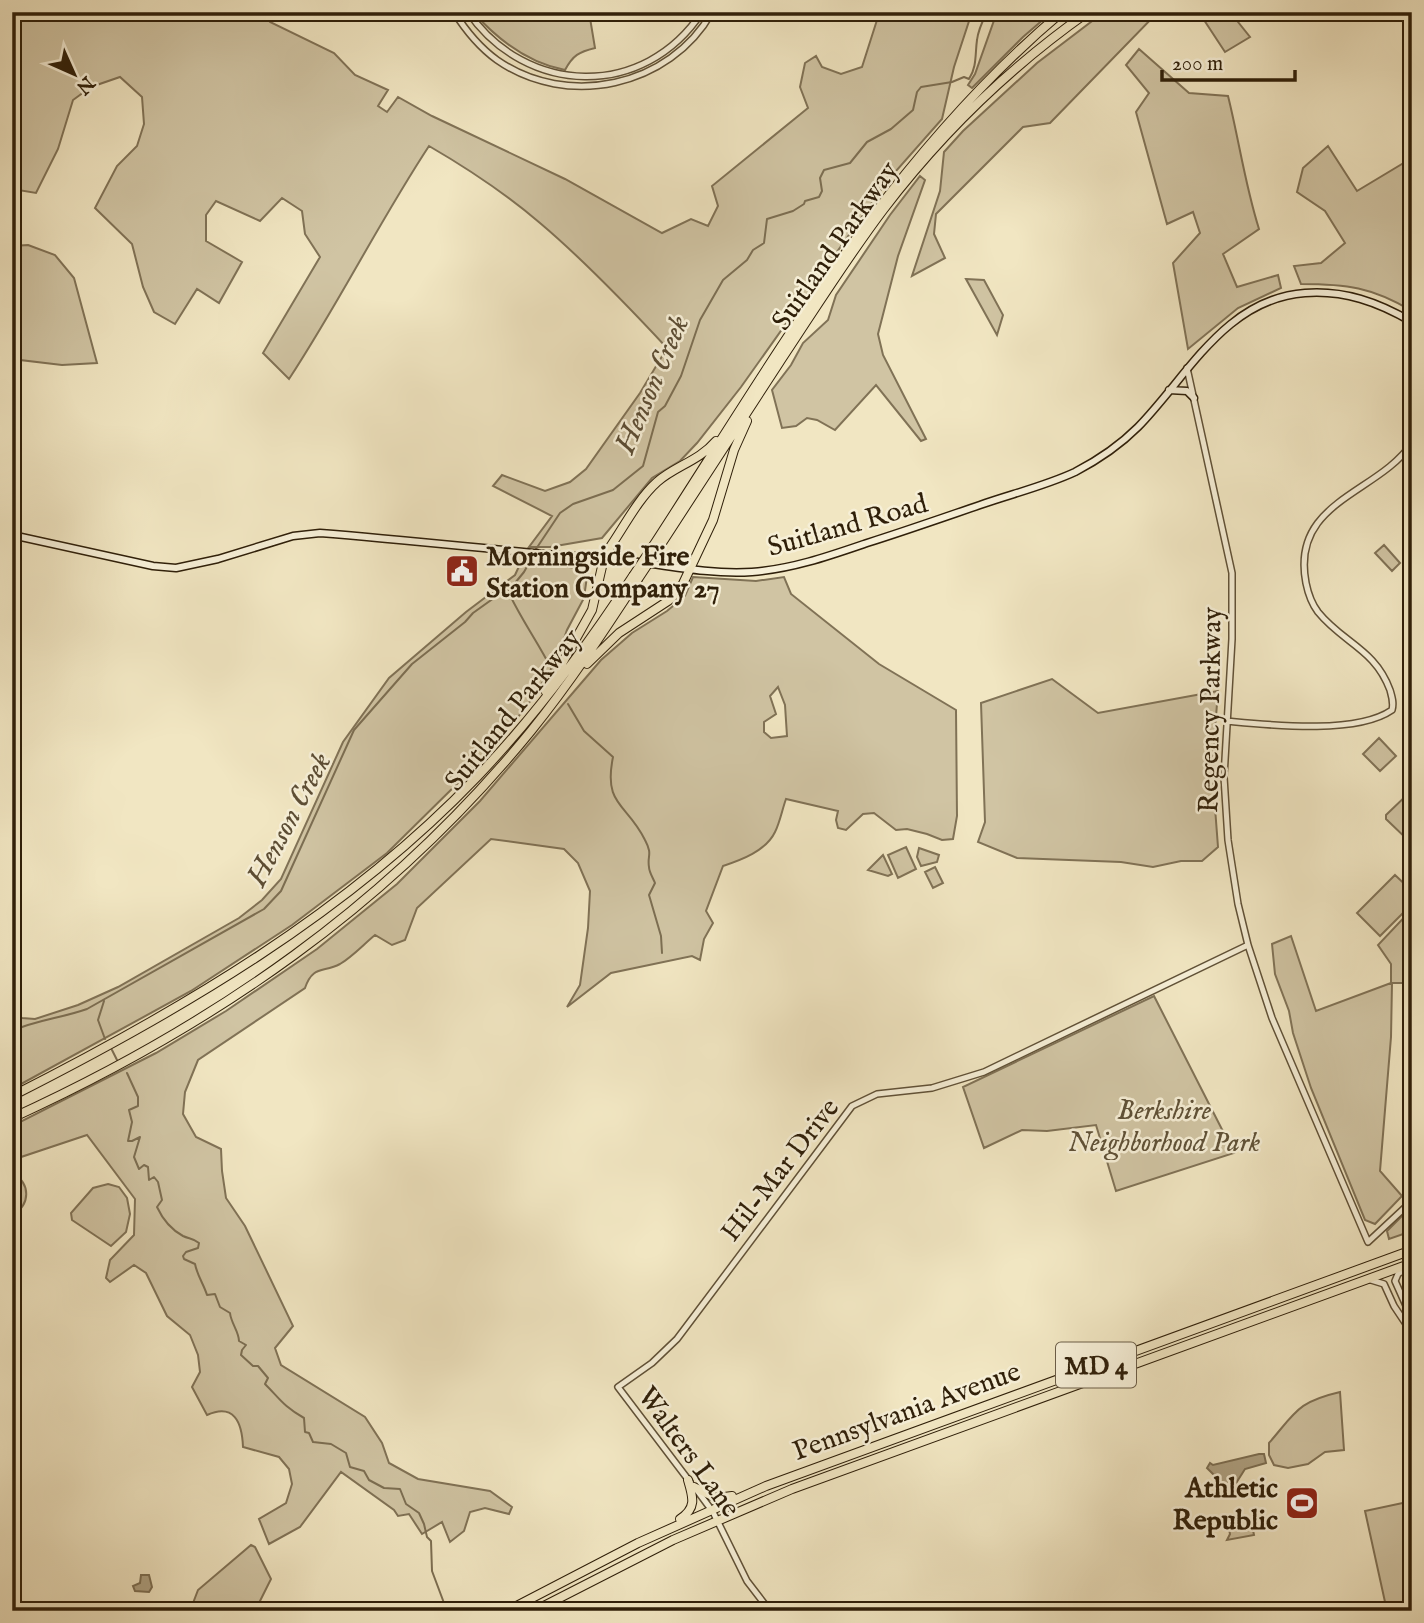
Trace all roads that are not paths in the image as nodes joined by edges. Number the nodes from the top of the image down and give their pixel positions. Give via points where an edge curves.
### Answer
1 (454, 12) edge
2 (468, 12) edge
3 (702, 12) edge
4 (712, 12) edge
5 (1062, 12) edge
6 (1088, 12) edge
7 (488, 38) junction
8 (480, 46) junction
9 (1412, 322) edge
10 (1187, 368) junction
11 (771, 377) junction
12 (1169, 390) junction
13 (754, 392) junction
14 (1195, 398) junction
15 (1412, 443) edge
16 (12, 535) edge
17 (655, 548) junction
18 (604, 558) junction
19 (689, 568) junction
20 (636, 578) junction
21 (551, 706) junction
22 (1226, 721) junction
23 (518, 733) junction
24 (1248, 944) junction
25 (12, 1096) edge
26 (12, 1118) edge
27 (1412, 1201) edge
28 (1412, 1250) edge
29 (1412, 1264) edge
30 (1367, 1279) junction
31 (1412, 1320) edge
32 (1412, 1333) edge
33 (618, 1387) joint
34 (688, 1480) junction
35 (694, 1487) junction
36 (752, 1492) junction
37 (711, 1509) junction
38 (717, 1520) junction
39 (660, 1532) junction
40 (507, 1611) edge
41 (534, 1611) edge
42 (770, 1611) edge

1 - 8 street
2 - 7 street
3 - 7 street via 682,37 657,56 633,69 598,76 564,75 531,66
4 - 8 street via 699,32 667,61 643,75 611,84 540,80 499,61
5 - 13 highway, Suitland Parkway via 971,97 903,174 843,255
6 - 11 highway, Suitland Parkway via 998,85 921,163 868,230
7 - 8 street
9 - 10 main road, Suitland Road via 1352,296 1296,294 1244,313
10 - 12 main road, Suitland Road
10 - 14 street, Regency Parkway
11 - 17 highway, Suitland Parkway
11 - 19 highway via 741,433 713,520
12 - 14 main road via 1187,391
12 - 19 main road, Suitland Road via 1113,449 1057,480 800,565 744,572
13 - 17 highway, Suitland Parkway
13 - 18 highway via 710,448 653,486
14 - 22 street, Regency Parkway via 1232,573
15 - 22 street via 1397,460 1331,507 1314,531 1306,557 1306,581 1314,606 1367,653 1382,673 1393,708 1364,720 1331,725
16 - 18 main road, Suitland Road via 166,568 195,565 312,533
17 - 20 highway, Suitland Parkway, bridge
18 - 19 main road, Suitland Road
18 - 23 highway via 590,615
19 - 21 highway via 673,597 609,641
20 - 21 highway, Suitland Parkway
20 - 23 highway, Suitland Parkway
21 - 26 highway, Suitland Parkway via 493,776 436,834 308,947 186,1028
22 - 24 street, Regency Parkway via 1228,840
23 - 25 highway, Suitland Parkway via 416,836 315,917 176,1006
24 - 27 street, Regency Parkway via 1272,1018 1368,1242
24 - 33 street, Hil-Mar Drive via 984,1072 932,1088 860,1100 677,1339
28 - 36 highway, Pennsylvania Avenue / MD 4
29 - 30 highway, Pennsylvania Avenue / MD 4
29 - 31 street via 1395,1281
30 - 32 street via 1384,1284
30 - 38 highway, Pennsylvania Avenue / MD 4
33 - 34 street, Walters Lane
34 - 35 street, Walters Lane
34 - 39 highway via 692,1508
35 - 36 highway via 719,1498
35 - 37 street, Walters Lane
36 - 37 highway, Pennsylvania Avenue / MD 4
37 - 38 street, Walters Lane
37 - 39 highway, Pennsylvania Avenue / MD 4
38 - 41 highway, Pennsylvania Avenue / MD 4
38 - 42 street, Walters Lane via 742,1574
39 - 40 highway, Pennsylvania Avenue / MD 4

